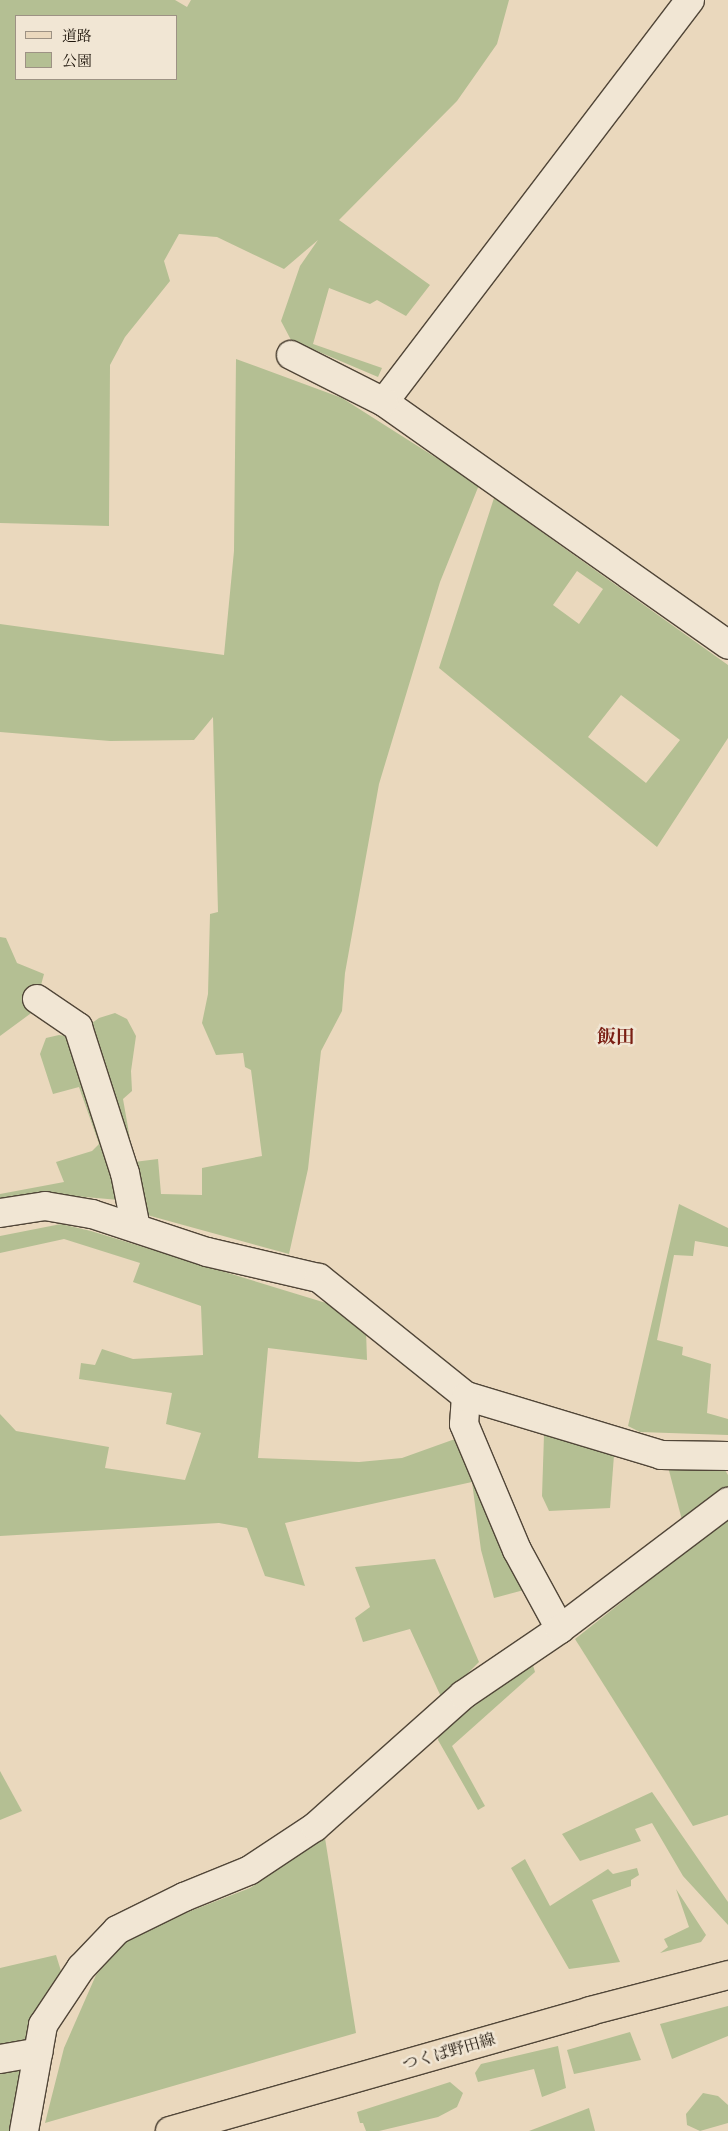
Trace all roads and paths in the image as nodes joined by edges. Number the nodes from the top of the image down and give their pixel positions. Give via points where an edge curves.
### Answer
1 (690, 0) edge
2 (291, 355) dead end
3 (384, 402) junction
4 (728, 645) edge
5 (37, 999) dead end
6 (0, 1213) edge
7 (136, 1228) junction
8 (466, 1396) junction
9 (728, 1456) edge
10 (728, 1502) edge
11 (560, 1629) junction
12 (728, 1975) edge
13 (38, 2052) junction
14 (0, 2059) edge
15 (24, 2131) edge
16 (170, 2131) edge

1 - 3 street
2 - 3 street
3 - 4 street
5 - 7 street via 78,1027 125,1173
6 - 7 street via 45,1206 92,1214
7 - 8 street via 208,1252 319,1278
8 - 9 street via 661,1454
8 - 11 street via 464,1424 517,1550
10 - 11 street
11 - 13 street via 464,1695 315,1827 250,1870 184,1897 117,1930 81,1968 43,2025
12 - 16 main road, つくば野田線
13 - 14 street
13 - 15 street

